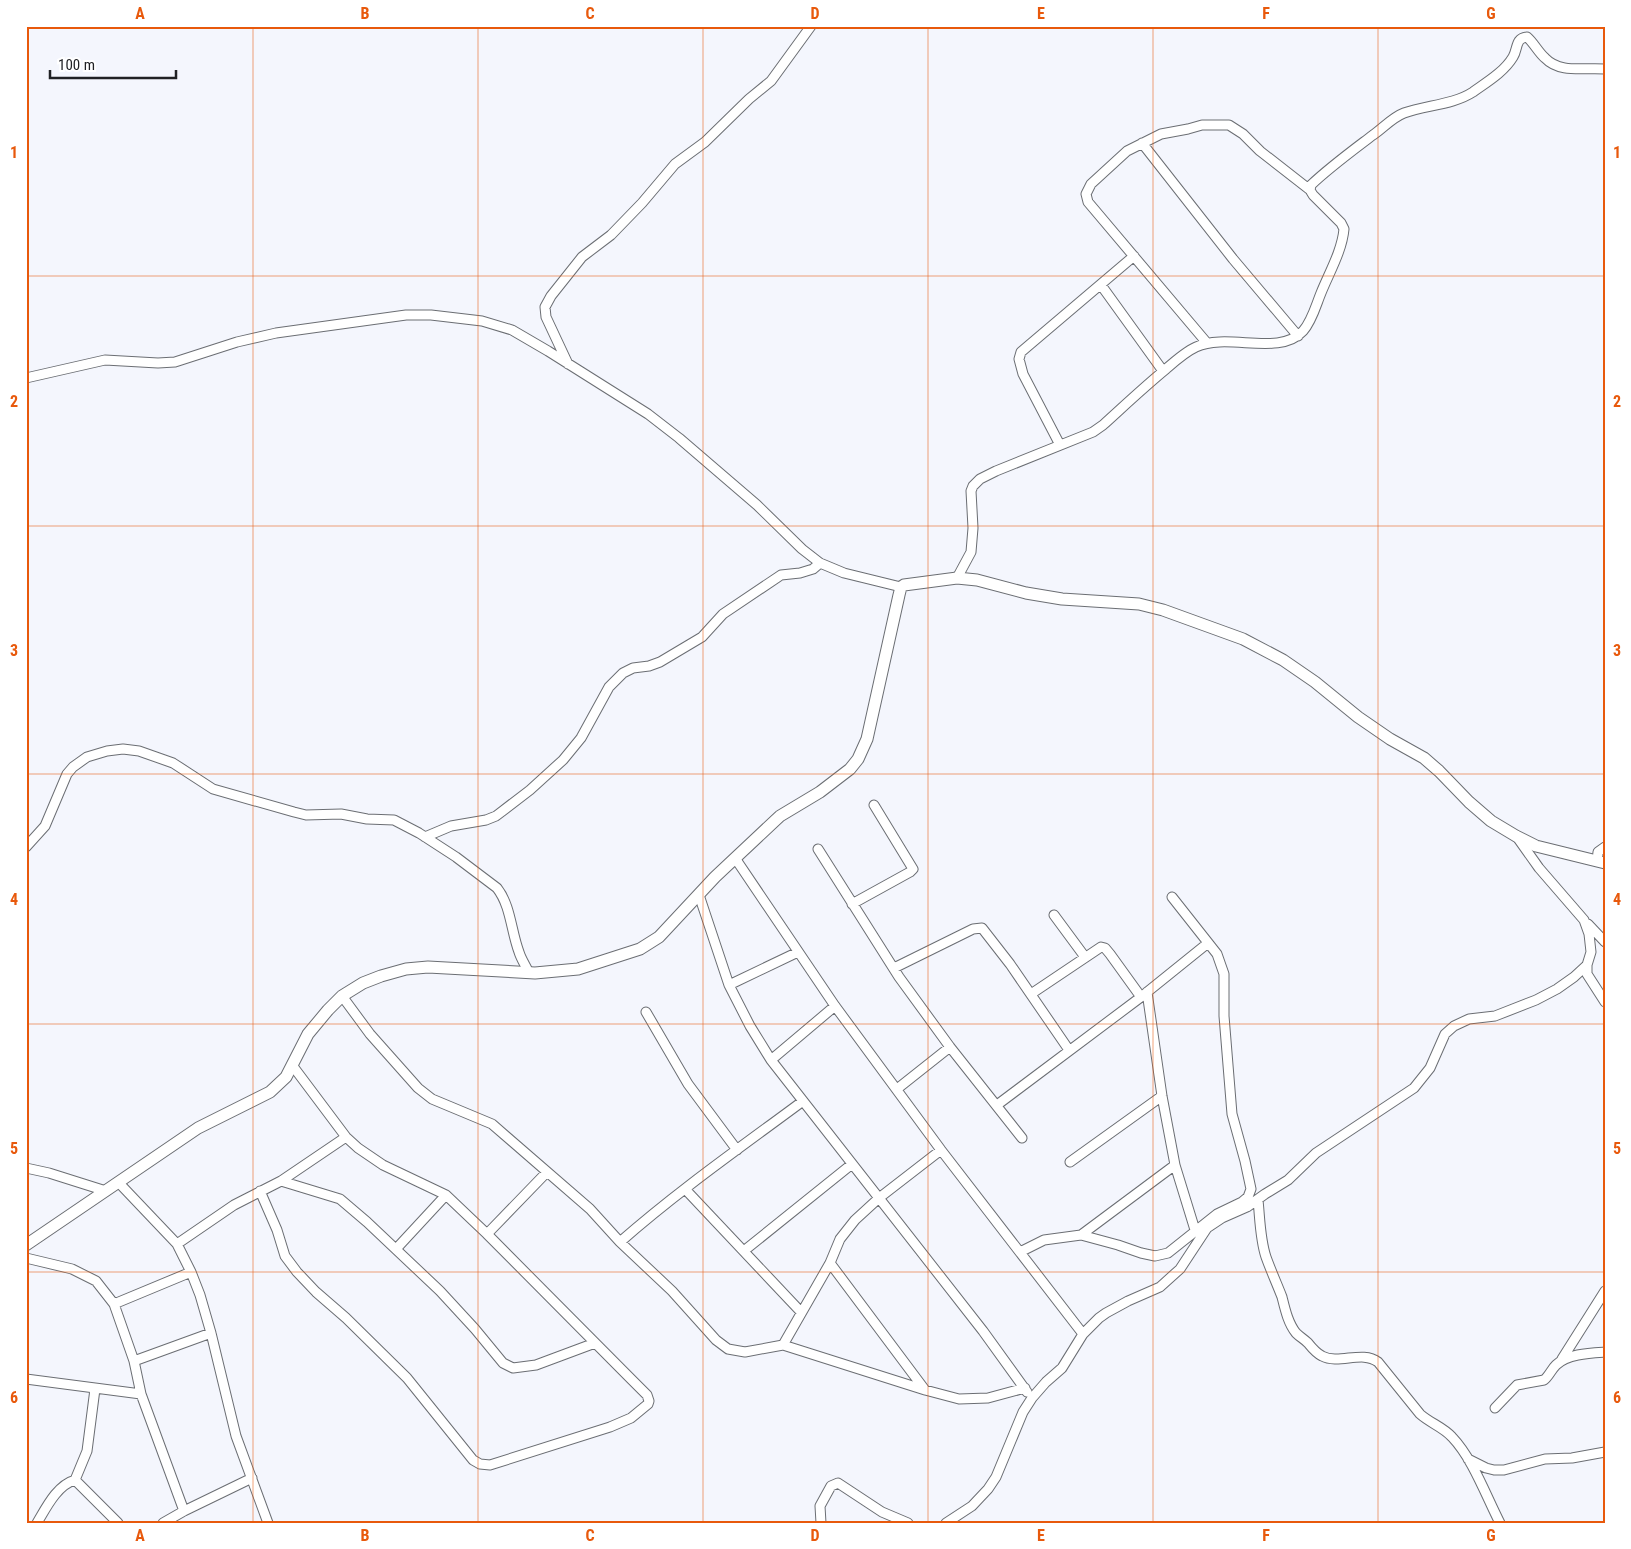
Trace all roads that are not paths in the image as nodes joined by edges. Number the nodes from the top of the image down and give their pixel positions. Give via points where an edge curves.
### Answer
1 (811, 26) edge
2 (1605, 69) edge
3 (1142, 143) junction
4 (1310, 190) junction
5 (1134, 256) junction
6 (1101, 286) junction
7 (1298, 336) junction
8 (1207, 343) junction
9 (568, 364) junction
10 (1163, 371) junction
11 (26, 378) edge
12 (1060, 445) junction
13 (820, 563) junction
14 (957, 578) junction
15 (901, 587) junction
16 (874, 805) dead end
17 (1516, 836) junction
18 (425, 837) junction
19 (26, 847) edge
20 (1605, 847) edge
21 (818, 849) dead end
22 (735, 858) junction
23 (1601, 862) edge
24 (699, 895) junction
25 (1172, 896) dead end
26 (852, 904) junction
27 (1054, 915) dead end
28 (1584, 920) junction
29 (1605, 942) edge
30 (1208, 943) junction
31 (798, 952) junction
32 (1085, 957) junction
33 (1587, 965) junction
34 (894, 968) junction
35 (529, 973) junction
36 (729, 985) junction
37 (1031, 994) junction
38 (1144, 994) junction
39 (342, 996) junction
40 (1604, 1001) edge
41 (835, 1006) junction
42 (646, 1012) dead end
43 (950, 1047) junction
44 (1070, 1050) junction
45 (770, 1060) junction
46 (292, 1065) junction
47 (897, 1089) junction
48 (1162, 1096) junction
49 (803, 1101) junction
50 (997, 1105) junction
51 (346, 1137) junction
52 (1022, 1138) dead end
53 (737, 1150) junction
54 (941, 1150) junction
55 (1070, 1162) dead end
56 (852, 1164) junction
57 (1175, 1166) junction
58 (26, 1168) edge
59 (547, 1172) junction
60 (281, 1181) junction
61 (119, 1183) junction
62 (685, 1189) junction
63 (106, 1191) junction
64 (260, 1191) junction
65 (446, 1195) junction
66 (879, 1198) junction
67 (1258, 1200) junction
68 (1195, 1230) junction
69 (487, 1234) junction
70 (1081, 1235) junction
71 (620, 1242) junction
72 (177, 1244) junction
73 (26, 1245) edge
74 (396, 1249) junction
75 (745, 1250) junction
76 (1020, 1252) junction
77 (26, 1258) edge
78 (830, 1263) junction
79 (191, 1272) junction
80 (1605, 1291) edge
81 (114, 1304) junction
82 (801, 1312) junction
83 (211, 1333) junction
84 (1083, 1334) junction
85 (595, 1343) junction
86 (783, 1345) junction
87 (1605, 1352) edge
88 (1562, 1359) junction
89 (134, 1361) junction
90 (26, 1380) edge
91 (1024, 1388) junction
92 (95, 1389) junction
93 (925, 1390) junction
94 (140, 1394) junction
95 (1032, 1398) junction
96 (1495, 1408) dead end
97 (1605, 1452) edge
98 (1468, 1459) junction
99 (252, 1478) junction
100 (75, 1480) junction
101 (184, 1511) junction
102 (37, 1523) edge
103 (118, 1523) edge
104 (164, 1523) edge
105 (268, 1523) edge
106 (821, 1523) edge
107 (908, 1523) edge
108 (946, 1523) edge
109 (1500, 1523) edge

1 - 9 street via 771,81 705,142 675,164 611,235 582,257 551,296 545,307 546,317
2 - 4 street via 1555,66 1546,60 1532,41 1522,38 1509,64 1494,78 1470,94 1392,120 1319,177 1310,185
3 - 4 street via 1161,134 1202,125 1229,125
3 - 5 street via 1106,169 1086,194 1088,202
3 - 7 street
4 - 7 street via 1344,229 1340,247 1310,318
5 - 6 street
5 - 8 street
6 - 10 street
6 - 12 street via 1021,352 1019,359 1034,398
7 - 8 street via 1274,343
8 - 10 street via 1195,347
9 - 11 street via 512,330 482,321 406,315 276,333 175,362 105,360
9 - 13 street via 648,414 679,438
10 - 12 street via 1098,429
12 - 14 street via 996,471 973,486 970,496 971,552
13 - 15 street via 844,573
13 - 18 street via 800,573 781,575 723,614 702,637 660,662 623,673 609,687 581,738 563,760 496,816 451,826
14 - 15 street
14 - 17 street via 1062,599 1139,604 1243,639 1283,660 1358,717 1424,758 1491,821
15 - 22 street via 869,731 858,759 820,792 780,816
16 - 26 street via 913,869
17 - 23 street via 1536,846
17 - 28 street
18 - 19 street via 394,820 340,814 306,815 213,789 173,762 123,749 87,757 73,767 67,774 46,826
18 - 35 street via 501,893 519,952
20 - 23 street via 1598,852
21 - 26 street
22 - 24 street
22 - 31 street
24 - 35 street via 659,937 640,949 578,969
24 - 36 street
25 - 30 street
26 - 34 street
27 - 32 street
28 - 29 street
28 - 33 street via 1591,952
30 - 38 street
30 - 68 street via 1217,954 1224,974 1232,1114 1251,1188 1242,1202
31 - 36 street
31 - 41 street
32 - 37 street
32 - 38 street via 1104,948
33 - 40 street via 1587,974
33 - 67 street via 1557,990 1536,1000 1496,1016 1469,1019 1454,1026 1445,1034 1430,1068 1414,1088 1316,1153 1288,1180
34 - 37 street via 973,929 982,928
34 - 43 street
35 - 39 street via 428,967 406,969 363,983
36 - 45 street
37 - 44 street
38 - 44 street
38 - 48 street
39 - 46 street via 308,1034
39 - 59 street via 370,1034 418,1088 432,1099 492,1124
41 - 45 street
41 - 47 street
42 - 53 street via 688,1084
43 - 47 street
43 - 50 street
44 - 50 street
45 - 49 street
46 - 51 street
46 - 61 street via 286,1077 270,1092 198,1128
47 - 54 street
48 - 55 street
48 - 57 street
49 - 53 street
49 - 56 street
50 - 52 street
51 - 60 street
51 - 65 street via 383,1165
53 - 62 street
54 - 66 street
54 - 76 street
56 - 66 street
56 - 75 street
57 - 68 street
57 - 70 street
58 - 63 street
59 - 69 street
59 - 71 street via 590,1209
60 - 64 street
60 - 74 street via 340,1199
61 - 63 street
61 - 72 street
62 - 71 street
62 - 75 street
63 - 73 street
64 - 72 street
64 - 85 street via 285,1256 297,1272 407,1378 473,1460 480,1464 490,1465 602,1430 631,1418 648,1404 647,1395
65 - 69 street
65 - 74 street
66 - 78 street via 840,1239
66 - 91 street
67 - 84 street via 1207,1228 1188,1260 1160,1287 1106,1313
67 - 98 street via 1266,1257 1297,1334 1323,1357 1367,1357 1378,1362 1420,1414 1448,1432
68 - 70 street via 1168,1253 1155,1256
69 - 85 street
70 - 76 street via 1044,1240
71 - 86 street via 672,1291 716,1340 728,1348 745,1352
72 - 79 street
74 - 85 street via 440,1291 503,1363 513,1368 536,1365
75 - 82 street
76 - 84 street
77 - 81 street via 72,1269 96,1280
78 - 82 street
78 - 93 street
79 - 81 street
79 - 83 street
80 - 88 street
81 - 89 street
82 - 86 street
83 - 89 street
83 - 99 street via 236,1436
84 - 95 street via 1062,1368
86 - 93 street
87 - 88 street
88 - 96 street via 1544,1380 1517,1385
89 - 94 street
90 - 92 street
91 - 93 street via 988,1398 959,1399
91 - 95 street
92 - 94 street
92 - 100 street via 87,1451
94 - 101 street
95 - 108 street via 988,1489 972,1506
97 - 98 street via 1545,1459 1504,1470 1486,1468
98 - 109 street
99 - 101 street
99 - 105 street
100 - 102 street via 59,1491
100 - 103 street
101 - 104 street
106 - 107 street via 820,1506 831,1486 838,1483 882,1512

